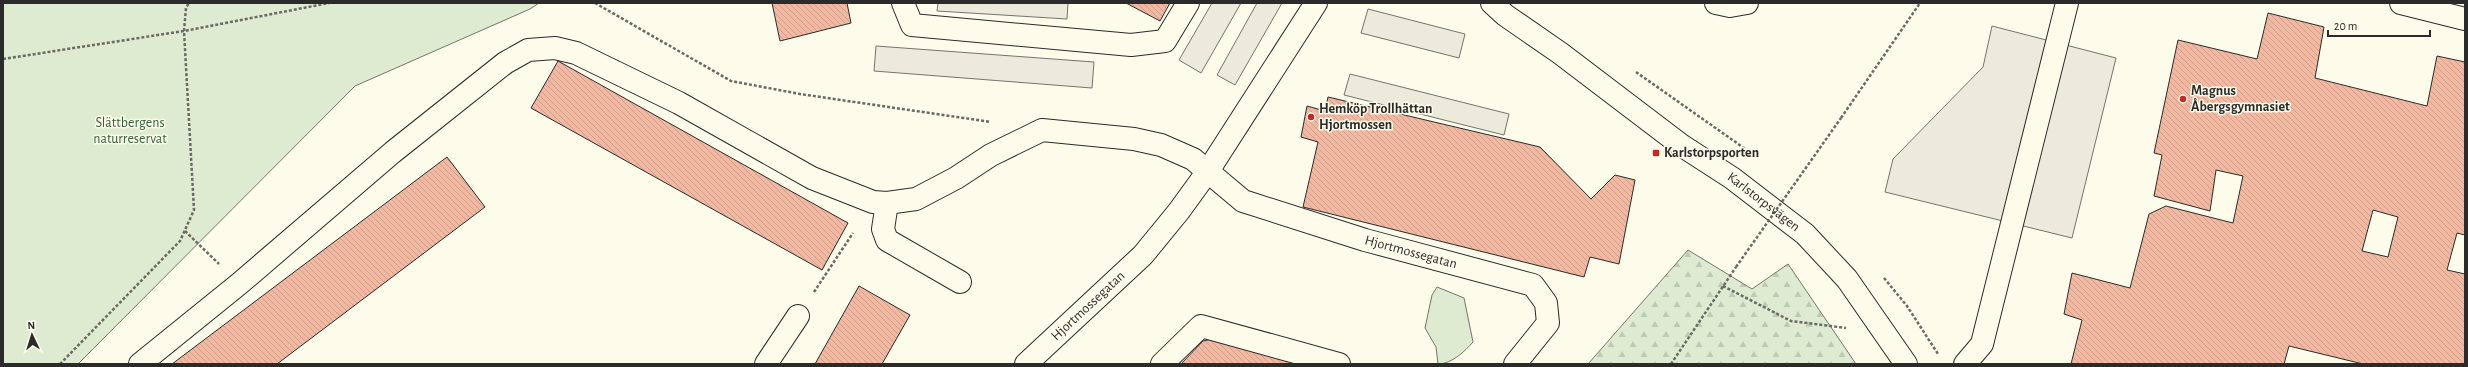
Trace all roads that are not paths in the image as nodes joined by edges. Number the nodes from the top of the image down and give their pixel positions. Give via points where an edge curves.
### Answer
1 (903, 3) edge
2 (1188, 3) edge
3 (1316, 3) edge
4 (1716, 3) edge
5 (1747, 3) edge
6 (2067, 3) edge
7 (2401, 3) edge
8 (1504, 7) edge
9 (2465, 18) edge
10 (1208, 171) junction
11 (880, 203) junction
12 (960, 282) dead end
13 (798, 316) road end
14 (140, 364) edge
15 (766, 364) edge
16 (1026, 364) edge
17 (1162, 364) edge
18 (1339, 364) edge
19 (1515, 364) edge
20 (1906, 364) edge
21 (1965, 364) edge

1 - 2 street via 912,25 1131,45 1165,42
3 - 10 street, Hjortmossegatan
4 - 5 street via 1730,6
6 - 21 street via 1982,344
7 - 9 street
8 - 20 street, Karlstorpsvägen via 1681,145 1732,178 1805,234 1847,279
10 - 11 street via 1193,159 1161,145 1134,139 1042,130 991,155 956,178 916,199
10 - 16 street, Hjortmossegatan via 1143,255
10 - 19 street, Hjortmossegatan via 1243,201 1365,240 1534,285 1546,303 1548,323
11 - 12 street via 883,230 887,240
11 - 14 street via 812,178 679,103 576,53 554,48 528,50 505,63 393,152 240,284
13 - 15 street
17 - 18 street via 1201,326

